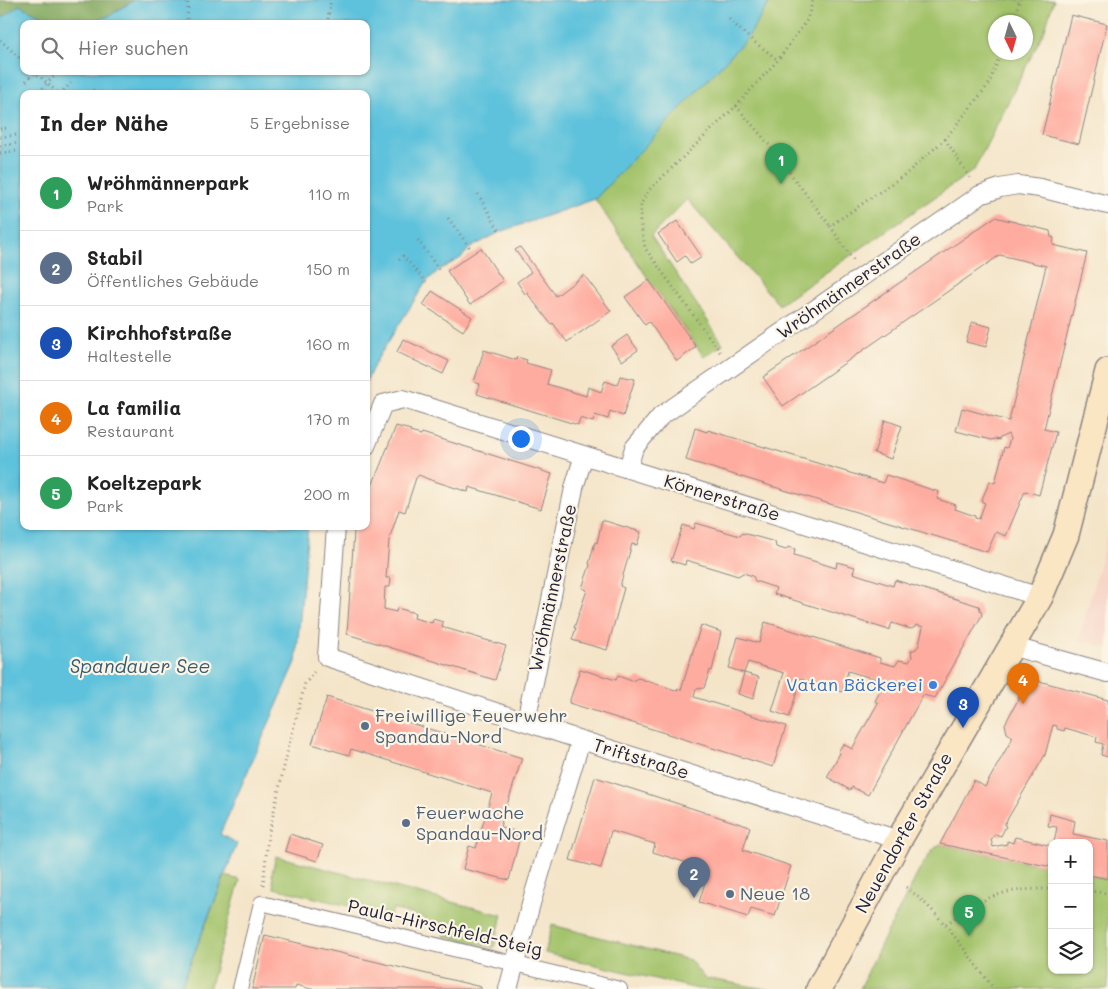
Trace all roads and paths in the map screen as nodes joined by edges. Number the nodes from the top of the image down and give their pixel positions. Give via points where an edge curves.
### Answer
1 (188, 0) edge
2 (331, 0) edge
3 (813, 0) edge
4 (1020, 0) edge
5 (1015, 15) edge
6 (730, 19) dead end
7 (187, 20) edge
8 (328, 20) edge
9 (0, 40) edge
10 (20, 58) edge
11 (778, 60) junction
12 (997, 60) edge
13 (31, 75) edge
14 (39, 75) edge
15 (55, 75) edge
16 (26, 81) dead end
17 (71, 82) dead end
18 (48, 83) junction
19 (41, 90) edge
20 (56, 90) edge
21 (64, 90) edge
22 (736, 106) junction
23 (7, 128) dead end
24 (0, 129) edge
25 (16, 135) dead end
26 (0, 137) edge
27 (945, 139) junction
28 (18, 143) dead end
29 (0, 146) edge
30 (18, 151) dead end
31 (0, 153) edge
32 (971, 181) dead end
33 (478, 194) dead end
34 (1108, 205) edge
35 (448, 218) dead end
36 (830, 226) junction
37 (500, 232) dead end
38 (418, 240) dead end
39 (470, 248) dead end
40 (399, 260) dead end
41 (854, 262) dead end
42 (439, 270) dead end
43 (426, 282) dead end
44 (721, 354) dead end
45 (1108, 371) edge
46 (370, 436) edge
47 (584, 455) junction
48 (628, 468) junction
49 (336, 530) edge
50 (1040, 597) junction
51 (1010, 646) junction
52 (316, 671) dead end
53 (1108, 674) edge
54 (526, 721) junction
55 (581, 740) junction
56 (899, 840) junction
57 (906, 887) dead end
58 (1048, 889) edge
59 (1093, 891) edge
60 (1108, 893) edge
61 (262, 904) junction
62 (946, 924) junction
63 (514, 964) junction
64 (240, 989) edge
65 (508, 989) edge
66 (620, 989) edge
67 (819, 989) edge
68 (994, 989) edge

1 - 7 path
2 - 8 path
3 - 11 path via 807,20
4 - 5 path
6 - 11 path
9 - 10 path
11 - 22 path
12 - 27 path via 989,84
13 - 16 path
14 - 18 path
15 - 18 path
17 - 21 path
18 - 19 path
18 - 20 path
22 - 36 path
22 - 44 path via 648,191 641,204 640,221 645,248
23 - 24 path
25 - 26 path
27 - 32 path
27 - 36 path via 907,173
28 - 29 path
30 - 31 path
33 - 37 path
34 - 48 street, Wröhmännerstraße via 1018,185 980,195 661,416 634,448
35 - 39 path
36 - 41 path
38 - 42 path
40 - 43 path via 403,256
45 - 50 main road, Neuendorfer Straße via 1066,535
46 - 47 street, Körnerstraße via 383,404 403,399
47 - 48 street, Körnerstraße
47 - 54 street, Wröhmännerstraße via 574,488
48 - 50 street, Körnerstraße
49 - 54 street, Triftstraße via 328,657
50 - 51 main road, Neuendorfer Straße
51 - 53 street
51 - 56 main road, Neuendorfer Straße
52 - 61 path via 305,684 268,837
54 - 55 street, Triftstraße
55 - 56 street, Triftstraße
55 - 63 street
56 - 67 main road, Neuendorfer Straße
57 - 62 path
58 - 62 path via 1025,888 996,894 971,906
59 - 60 path
61 - 63 street, Paula-Hirschfeld-Steig
61 - 64 street
62 - 68 path
63 - 65 street
63 - 66 street, Paula-Hirschfeld-Steig

